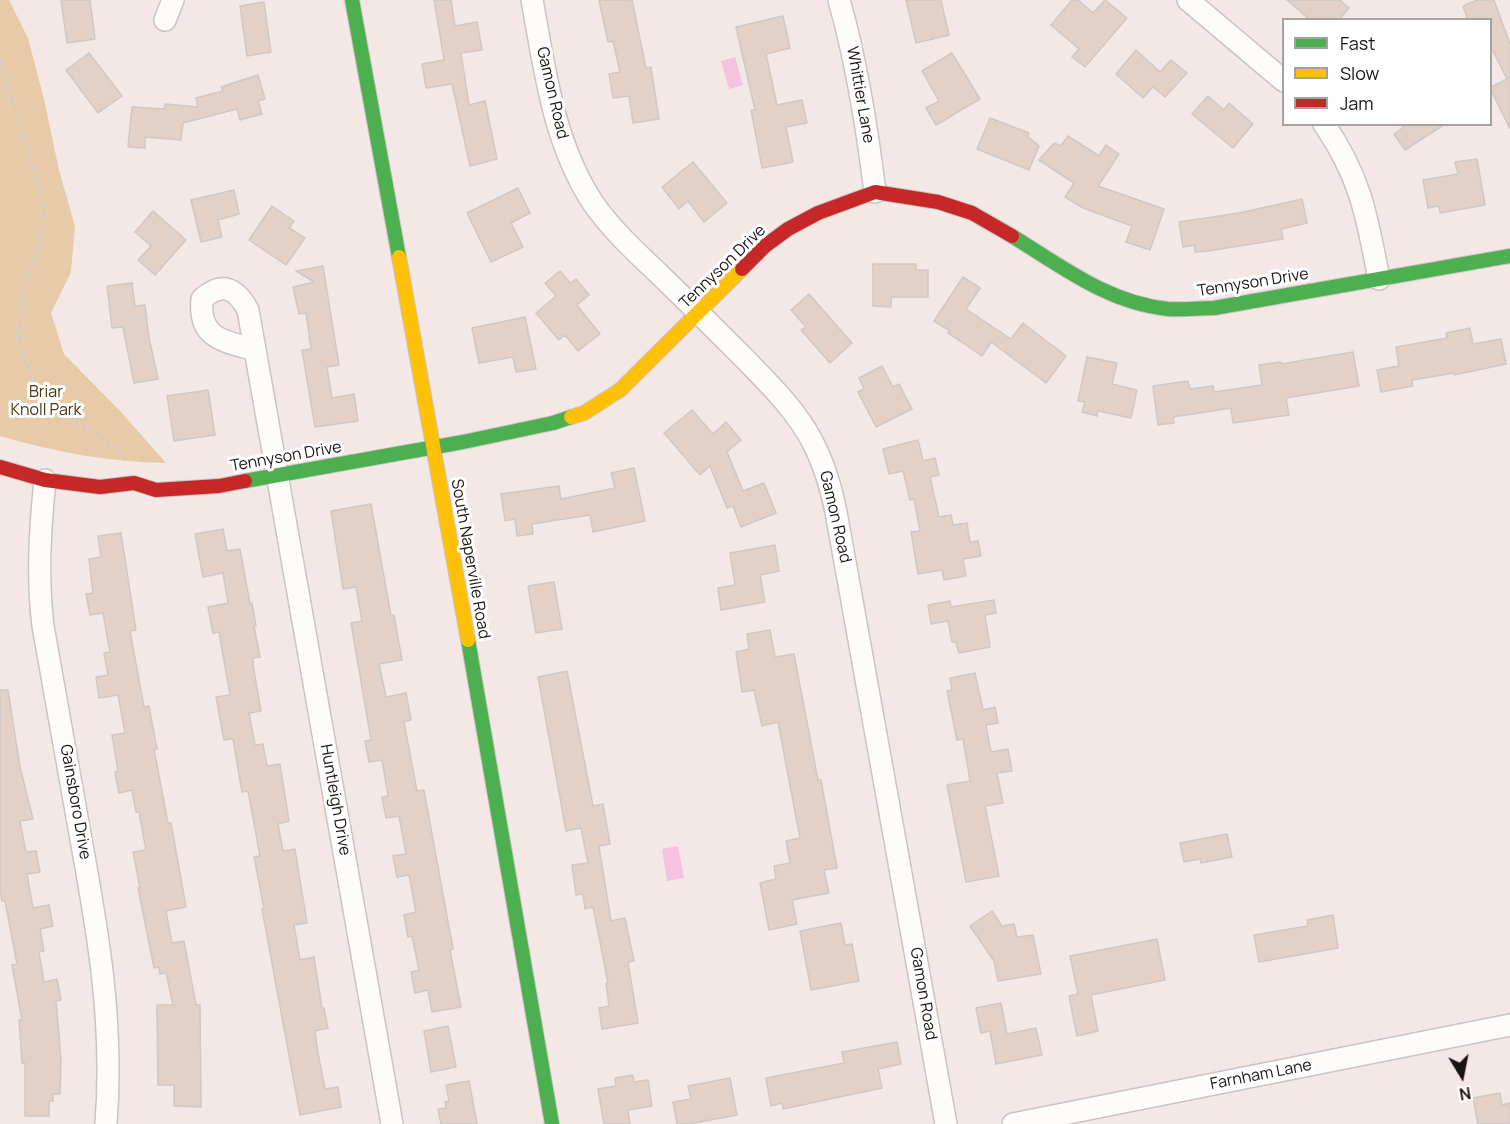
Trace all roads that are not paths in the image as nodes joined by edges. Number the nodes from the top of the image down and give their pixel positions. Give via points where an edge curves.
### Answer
1 (173, 0) edge
2 (352, 0) edge
3 (532, 0) edge
4 (839, 0) edge
5 (1188, 0) edge
6 (165, 20) dead end
7 (1282, 79) edge
8 (1325, 126) edge
9 (875, 192) junction
10 (1510, 256) edge
11 (1379, 279) junction
12 (699, 313) junction
13 (255, 350) dead end
14 (433, 448) junction
15 (0, 467) edge
16 (278, 475) junction
17 (45, 480) junction
18 (1510, 1025) edge
19 (106, 1124) edge
20 (392, 1124) edge
21 (552, 1124) edge
22 (946, 1124) edge
23 (1013, 1124) edge

1 - 6 street
2 - 14 street, South Naperville Road
3 - 12 street, Gamon Road via 558,129 583,186 622,238
4 - 9 street, Whittier Lane via 865,112
5 - 7 street
8 - 11 street via 1355,179
9 - 11 street, Tennyson Drive via 938,202 972,213 1092,286 1149,306 1214,308
9 - 12 street, Tennyson Drive via 788,229 765,246
10 - 11 street, Tennyson Drive
12 - 14 street, Tennyson Drive via 620,390 584,413
12 - 22 street, Gamon Road via 784,400 811,438 829,481
13 - 16 street, Huntleigh Drive
14 - 16 street, Tennyson Drive
14 - 21 street, South Naperville Road
15 - 17 street, Tennyson Drive
16 - 17 street, Tennyson Drive via 219,486 156,490 134,483 100,487
16 - 20 street, Huntleigh Drive
17 - 19 street, Gainsboro Drive via 39,543 40,599 100,946 107,1004
18 - 23 street, Farnham Lane

